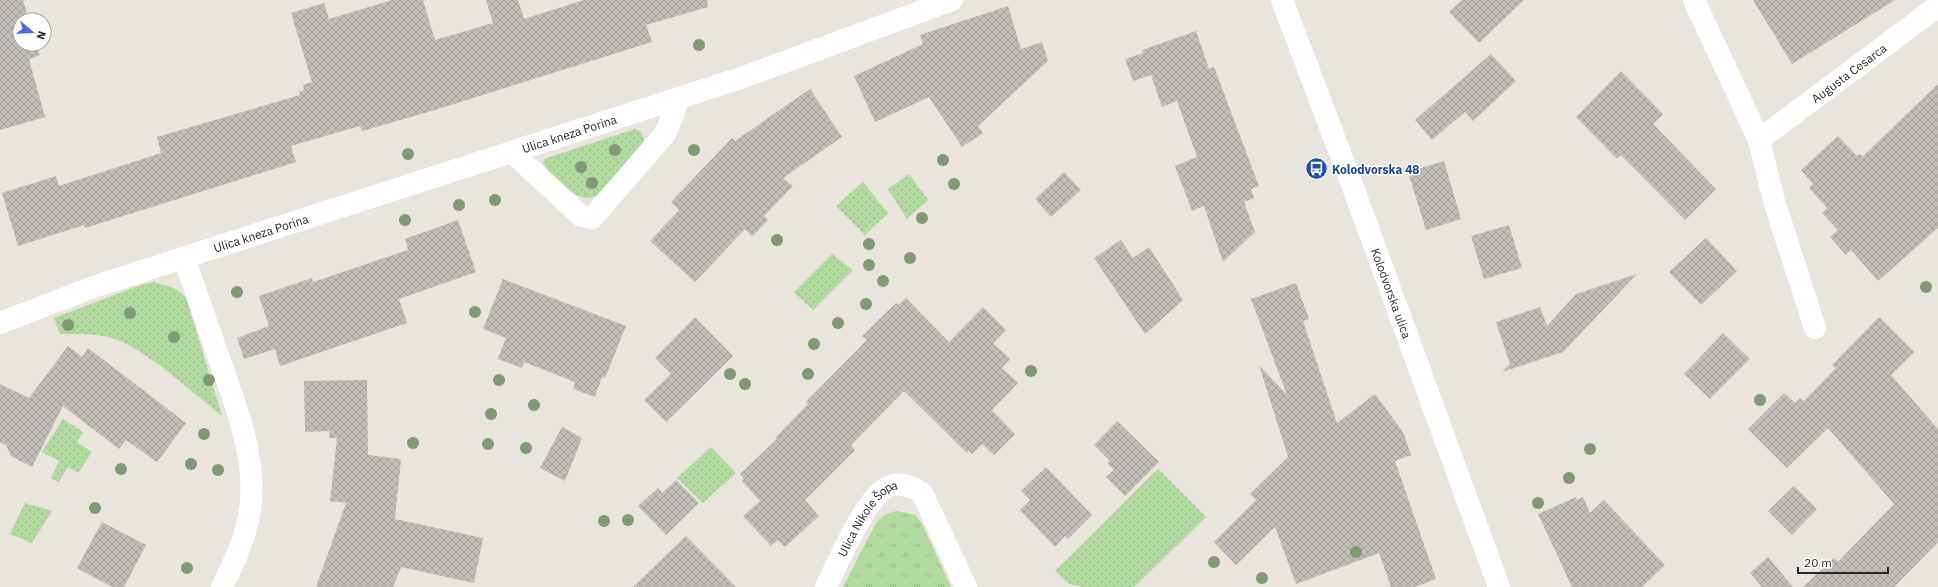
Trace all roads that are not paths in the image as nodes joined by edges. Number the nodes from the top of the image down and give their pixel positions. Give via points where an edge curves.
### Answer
1 (952, 0) edge
2 (1282, 0) edge
3 (1694, 0) edge
4 (1938, 6) edge
5 (678, 98) junction
6 (1759, 140) junction
7 (512, 152) junction
8 (184, 258) junction
9 (0, 323) edge
10 (1815, 328) dead end
11 (222, 587) edge
12 (826, 587) edge
13 (966, 587) edge
14 (1499, 587) edge

1 - 5 street, Ulica kneza Porina via 744,77
2 - 14 street, Kolodvorska ulica
3 - 6 street
4 - 6 street, Augusta Cesarca
5 - 7 street, Ulica kneza Porina
5 - 7 street via 665,134 592,218 581,216
6 - 10 street via 1774,202
7 - 8 street, Ulica kneza Porina
8 - 9 street, Ulica kneza Porina via 96,286
8 - 11 street via 240,418 248,454 250,510 245,533
12 - 13 street, Ulica Nikole Šopa via 861,516 872,500 883,489 892,485 903,485 922,493

